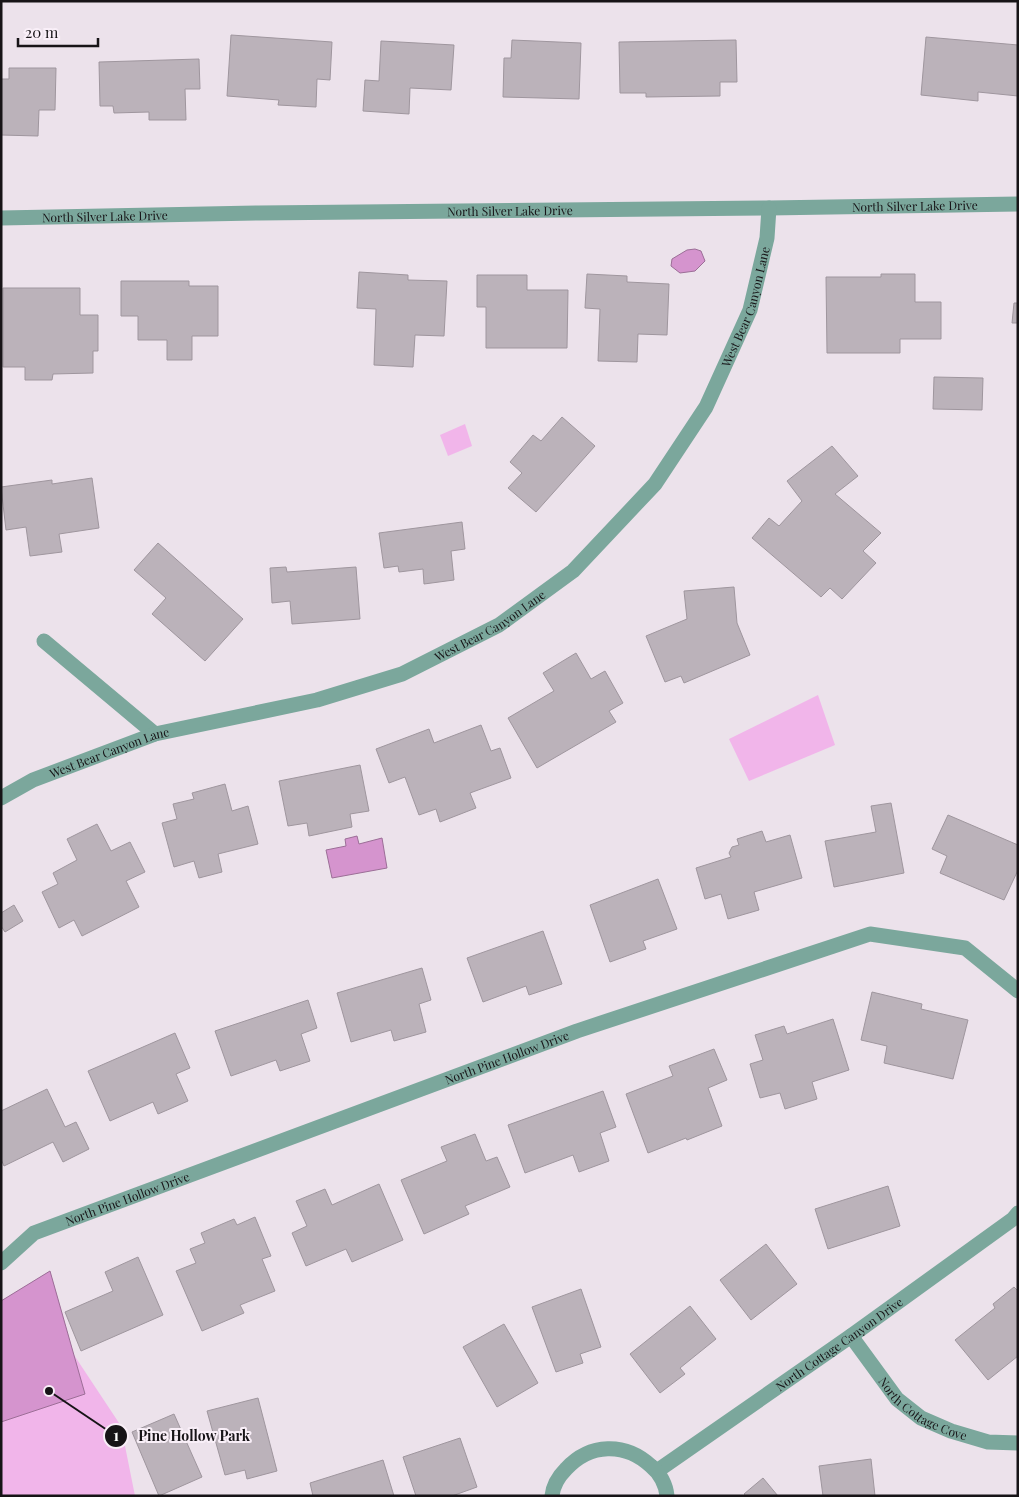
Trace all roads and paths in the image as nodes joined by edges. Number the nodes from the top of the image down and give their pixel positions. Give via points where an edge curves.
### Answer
1 (1018, 204) edge
2 (769, 208) junction
3 (1, 218) edge
4 (44, 641) dead end
5 (155, 734) junction
6 (1, 798) edge
7 (1018, 991) edge
8 (1018, 1213) edge
9 (1, 1263) edge
10 (851, 1336) junction
11 (1018, 1443) edge
12 (657, 1471) junction
13 (552, 1496) edge
14 (667, 1496) edge

1 - 2 street, North Silver Lake Drive
2 - 3 street, North Silver Lake Drive
2 - 5 street, West Bear Canyon Lane via 767,238 750,310 706,407 655,484 573,571 499,625 402,674 317,700
4 - 5 street
5 - 6 street, West Bear Canyon Lane via 34,780
7 - 9 street, North Pine Hollow Drive via 965,948 870,934 578,1030 34,1233
8 - 10 street, North Cottage Canyon Drive
10 - 11 street, North Cottage Cove via 897,1399 921,1418 988,1442
10 - 12 street, North Cottage Canyon Drive
12 - 13 street via 643,1458 627,1450 608,1448 590,1452 560,1474
12 - 14 street

